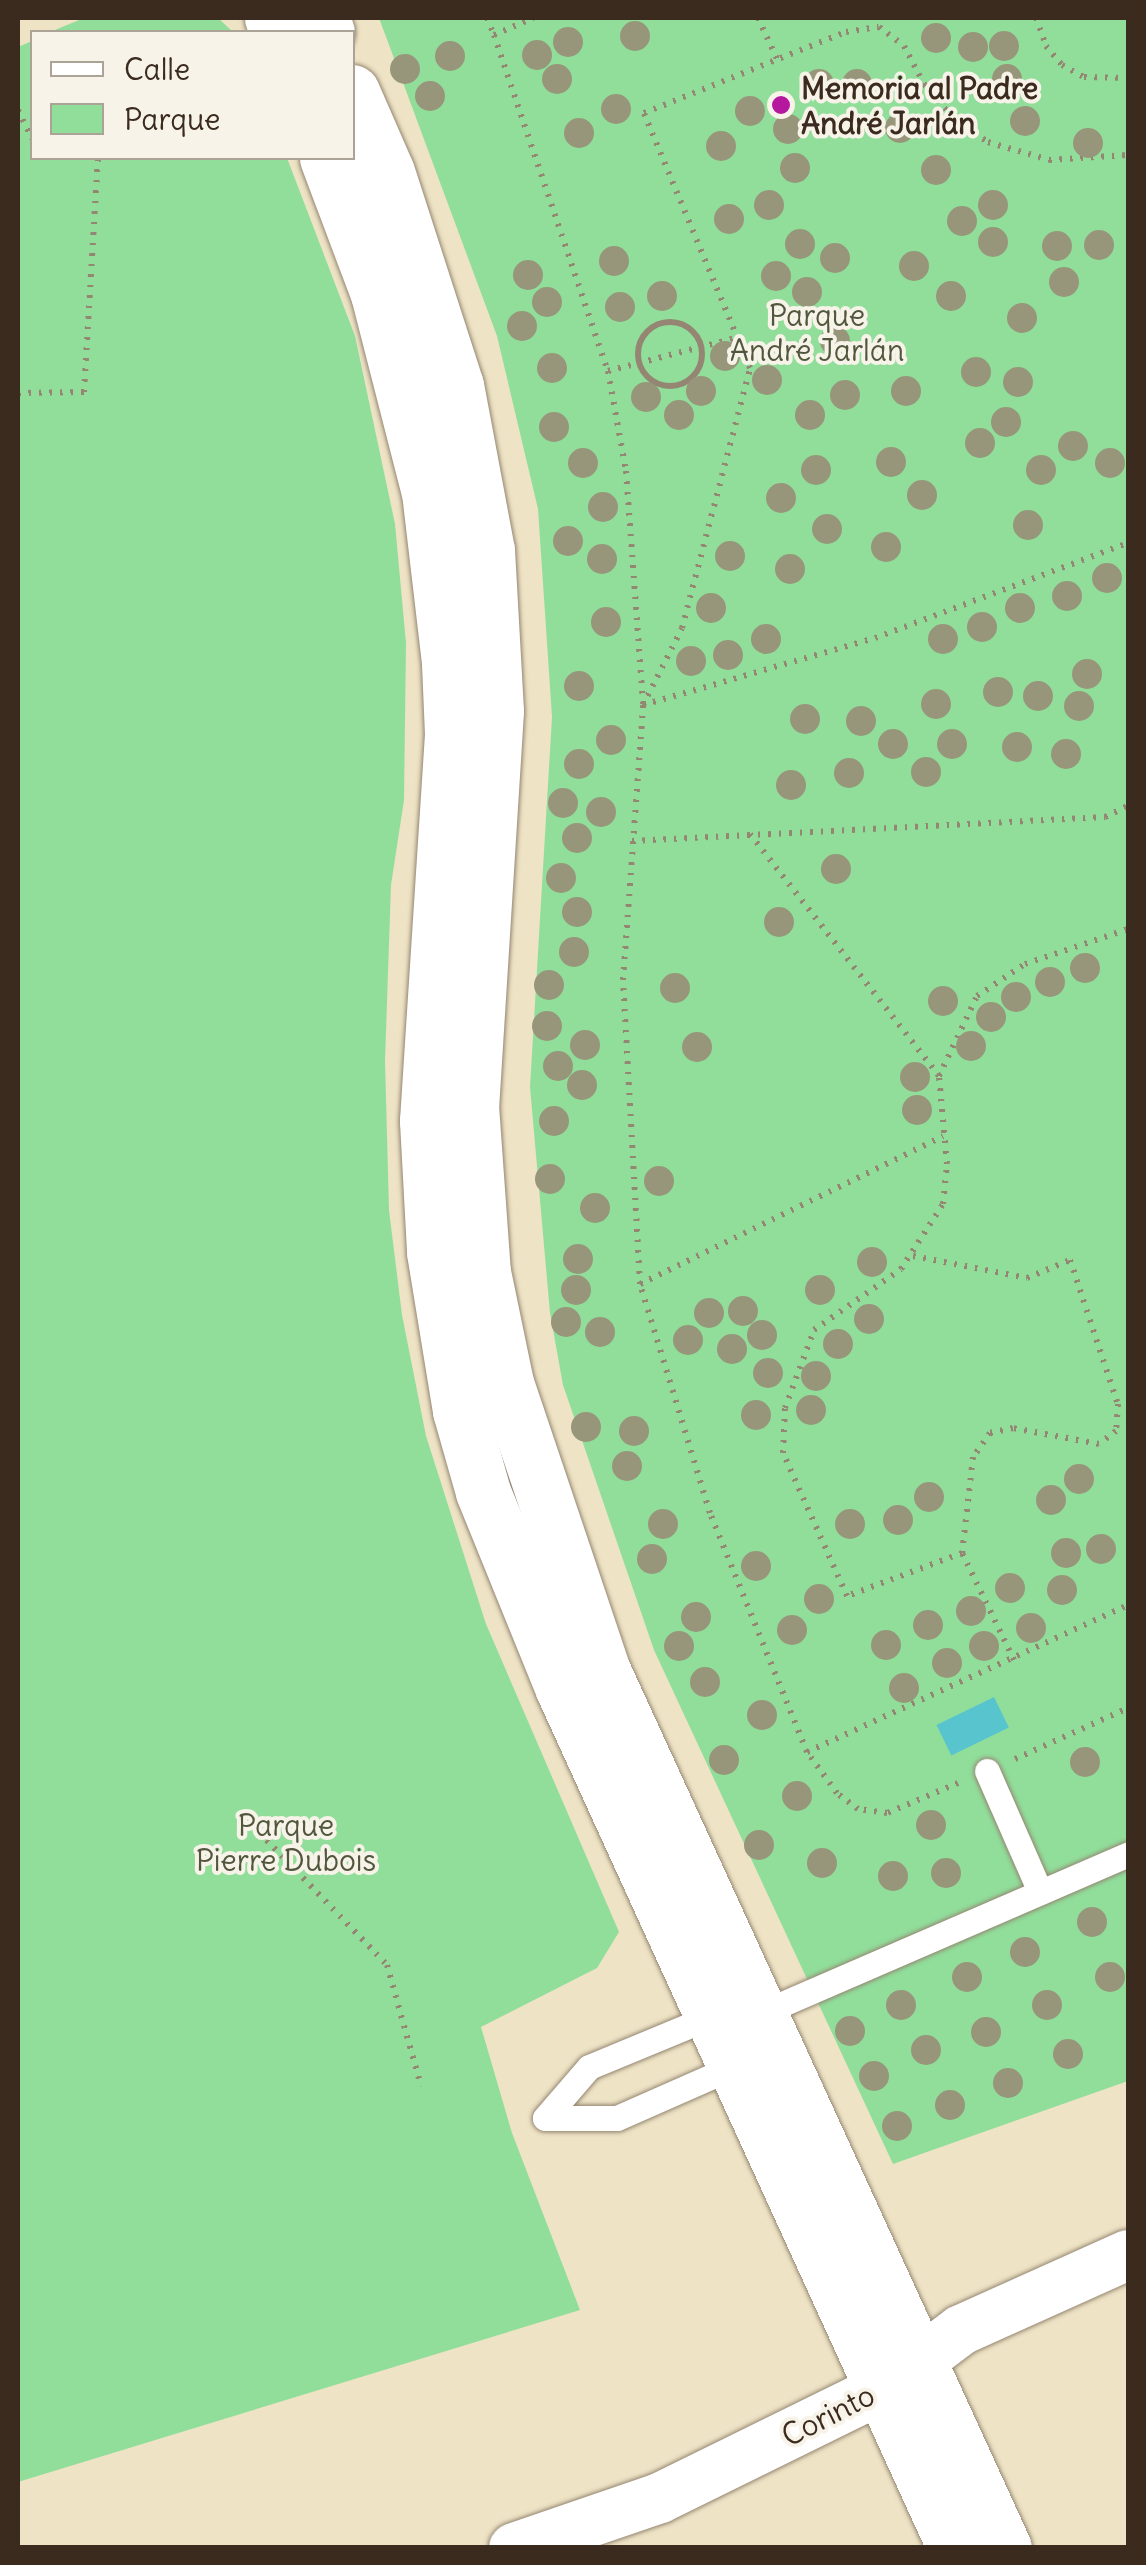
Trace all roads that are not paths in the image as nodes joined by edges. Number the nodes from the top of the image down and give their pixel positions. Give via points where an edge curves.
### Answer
1 (355, 99) edge
2 (329, 160) edge
3 (987, 1771) road end
4 (1128, 1854) edge
5 (1040, 1892) junction
6 (735, 2015) junction
7 (735, 2066) junction
8 (1128, 2255) edge
9 (900, 2372) junction
10 (514, 2548) edge
11 (955, 2548) edge
12 (1004, 2548) edge

1 - 6 main road via 387,172 456,385 486,550 496,711 474,972 471,1106 493,1327 529,1459 603,1671
2 - 6 main road via 378,294 428,492 449,663 452,734 428,1121 434,1252 460,1410 532,1616
3 - 5 lane
4 - 5 lane
5 - 6 lane
6 - 7 main road
6 - 7 lane via 589,2067 545,2118 618,2118
6 - 9 main road
7 - 9 main road
8 - 9 street, Corinto via 960,2330
9 - 10 street, Corinto via 660,2498
9 - 11 main road
9 - 12 main road

